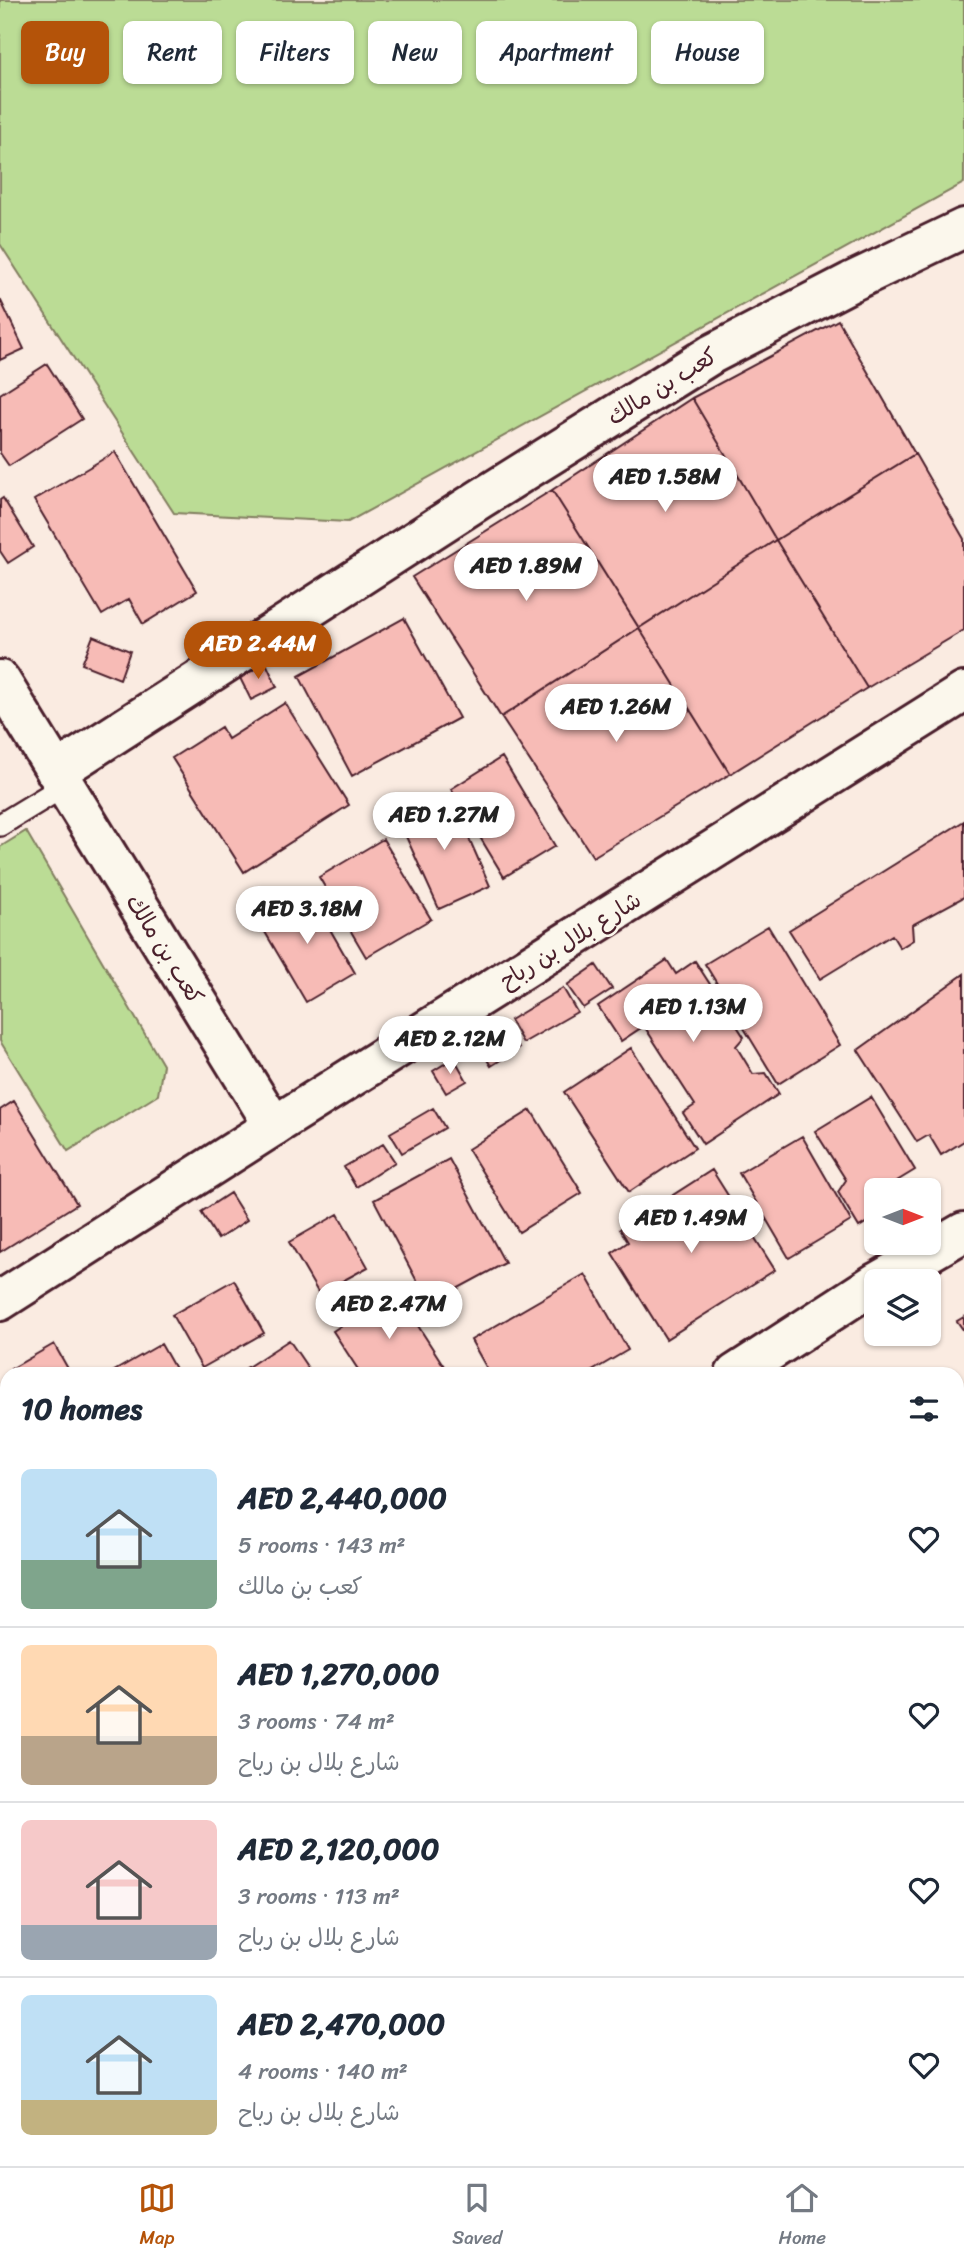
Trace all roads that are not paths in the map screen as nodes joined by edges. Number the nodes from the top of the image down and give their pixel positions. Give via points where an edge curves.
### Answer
1 (964, 228) edge
2 (0, 680) edge
3 (964, 692) edge
4 (60, 779) junction
5 (0, 825) edge
6 (274, 1126) junction
7 (964, 1232) edge
8 (900, 1269) edge
9 (864, 1291) edge
10 (0, 1301) edge
11 (745, 1367) edge

1 - 4 street, كعب بن مالك via 712,354 480,499
2 - 4 street, كعب بن مالك
3 - 6 street, شارع بلال بن رباح
4 - 5 lane
4 - 6 street, كعب بن مالك
6 - 10 street, شارع بلال بن رباح
7 - 8 street
9 - 11 street

